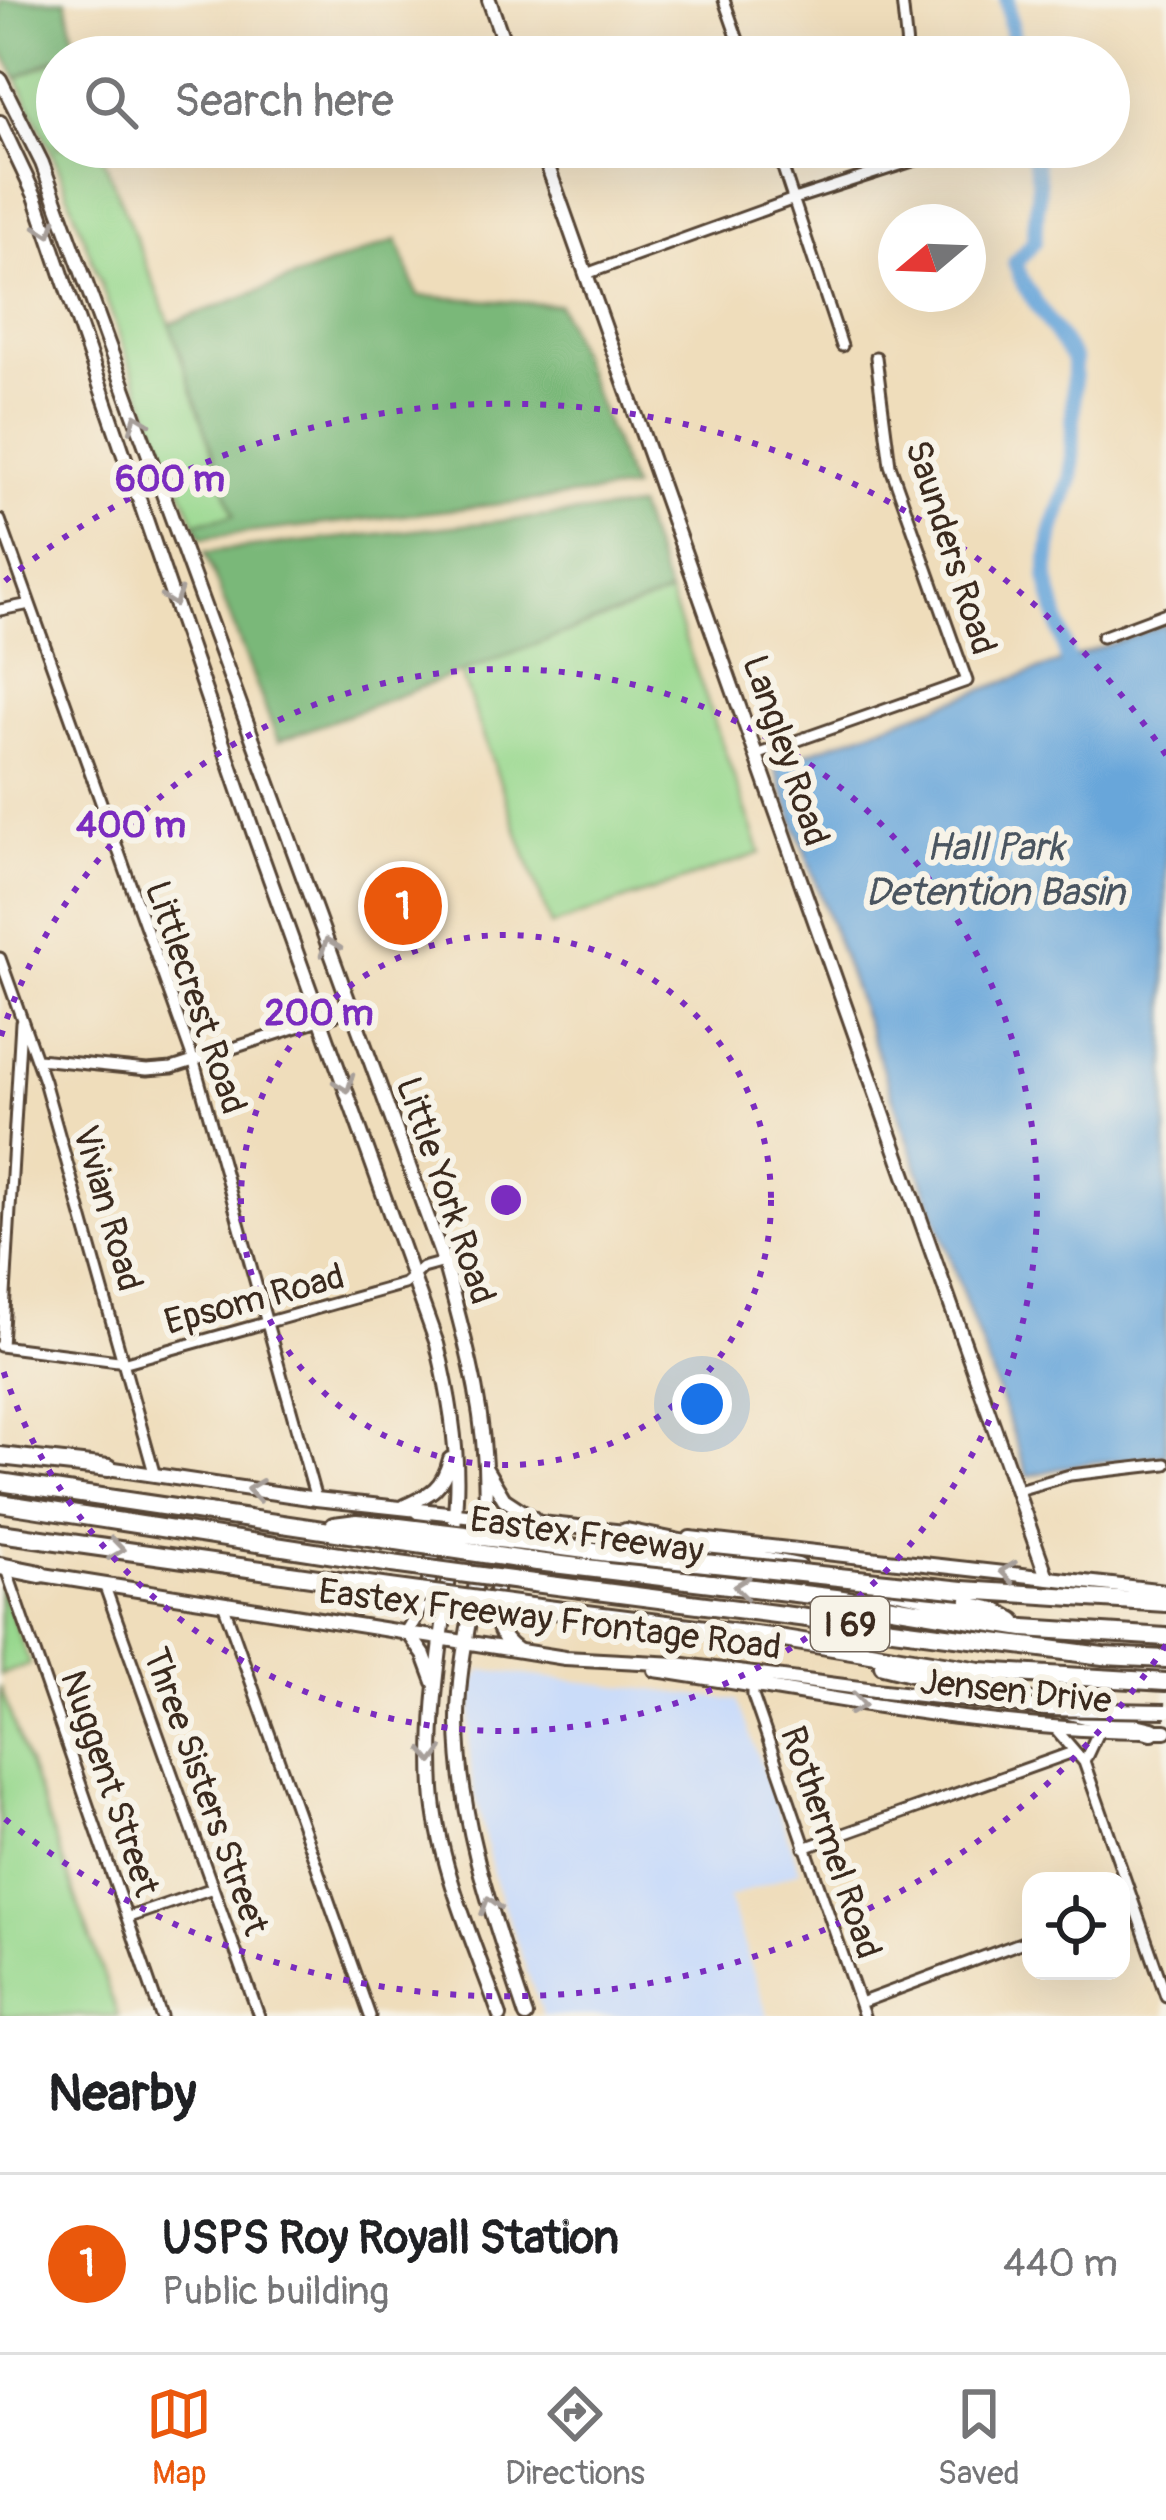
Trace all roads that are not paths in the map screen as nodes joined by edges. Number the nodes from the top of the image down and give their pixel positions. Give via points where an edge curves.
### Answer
1 (489, 0) edge
2 (724, 0) edge
3 (902, 0) edge
4 (502, 36) edge
5 (737, 36) edge
6 (906, 36) edge
7 (0, 79) edge
8 (0, 122) edge
9 (36, 151) edge
10 (44, 168) edge
11 (548, 168) edge
12 (783, 168) edge
13 (881, 168) edge
14 (794, 199) junction
15 (586, 274) junction
16 (842, 346) dead end
17 (875, 357) dead end
18 (0, 520) edge
19 (30, 604) junction
20 (0, 610) edge
21 (1166, 613) edge
22 (1102, 637) dead end
23 (756, 755) junction
24 (286, 830) junction
25 (256, 841) junction
26 (0, 958) edge
27 (353, 1010) junction
28 (21, 1018) junction
29 (321, 1019) junction
30 (38, 1060) junction
31 (194, 1061) junction
32 (444, 1262) junction
33 (415, 1274) junction
34 (268, 1323) junction
35 (1, 1346) edge
36 (126, 1362) junction
37 (478, 1390) junction
38 (449, 1395) junction
39 (453, 1447) junction
40 (0, 1453) edge
41 (1166, 1464) edge
42 (484, 1466) junction
43 (109, 1468) joint
44 (155, 1476) junction
45 (0, 1482) edge
46 (1018, 1490) junction
47 (316, 1499) junction
48 (0, 1503) edge
49 (408, 1508) junction
50 (455, 1513) junction
51 (485, 1516) junction
52 (539, 1522) junction
53 (626, 1532) junction
54 (0, 1533) edge
55 (538, 1553) junction
56 (2, 1568) edge
57 (40, 1574) joint
58 (1047, 1577) junction
59 (104, 1583) junction
60 (1166, 1591) edge
61 (1166, 1603) edge
62 (224, 1606) junction
63 (1024, 1628) junction
64 (408, 1635) junction
65 (1166, 1637) edge
66 (441, 1639) junction
67 (778, 1639) junction
68 (467, 1642) junction
69 (517, 1650) junction
70 (576, 1658) junction
71 (1166, 1659) edge
72 (1166, 1682) edge
73 (435, 1685) junction
74 (753, 1685) junction
75 (1166, 1712) edge
76 (1054, 1727) junction
77 (1159, 1731) edge
78 (1098, 1732) junction
79 (1073, 1752) junction
80 (1084, 1762) junction
81 (804, 1848) junction
82 (1117, 1872) edge
83 (213, 1888) junction
84 (1130, 1911) edge
85 (130, 1917) junction
86 (1022, 1943) edge
87 (503, 1948) junction
88 (478, 1952) junction
89 (1166, 1996) edge
90 (860, 2003) junction
91 (161, 2016) edge
92 (259, 2016) edge
93 (370, 2016) edge
94 (500, 2016) edge
95 (526, 2016) edge
96 (864, 2016) edge

1 - 4 main road
2 - 5 street
3 - 6 street
9 -> 7 main road, Little York Road
8 -> 25 main road, Little York Road via 35,196
24 -> 10 main road, Little York Road
11 - 15 main road, Langley Road
12 - 14 street
13 - 14 street
14 - 15 street
14 - 16 street
15 - 23 main road, Langley Road
17 - 23 street, Saunders Road via 890,465 967,681
18 - 19 street, Littlecrest Road
19 - 20 street
19 - 31 street, Littlecrest Road
21 - 22 street
23 - 46 main road, Langley Road
24 - 25 main road
27 -> 24 main road, Little York Road
25 - 29 main road, Little York Road
26 - 28 street, Vivian Road
27 - 29 street
27 - 32 main road, Little York Road
28 - 30 street, Vivian Road
28 - 35 street
29 - 31 street
29 -> 33 main road, Little York Road
30 - 31 street via 147,1070
30 - 36 street, Vivian Road
31 - 34 street, Littlecrest Road
32 - 33 street, Epsom Road
32 - 37 main road, Little York Road
33 - 34 street, Epsom Road via 404,1284
33 - 38 main road, Little York Road
34 - 36 street, Epsom Road
34 - 47 street, Littlecrest Road
35 - 36 street, Epsom Road
36 - 44 street, Vivian Road
37 - 38 main road
37 - 42 main road, Little York Road
38 - 39 main road, Little York Road
39 - 49 main road via 442,1484
39 - 50 main road, Little York Road
40 - 43 highway
41 - 46 street
42 - 51 main road, Little York Road
42 - 52 main road via 504,1498
43 - 44 main road
47 -> 44 main road
45 - 55 highway, Eastex Freeway / I 69, bridge
46 - 58 main road, Langley Road
47 - 49 main road
48 - 71 highway, I 69, bridge via 534,1583
49 - 50 main road
49 - 64 main road via 428,1524 430,1561 424,1603
50 - 51 main road
50 - 66 main road, Little York Road
51 - 52 main road
51 - 68 main road, Little York Road
52 - 53 main road
52 - 69 main road via 511,1535 502,1567 495,1620
58 -> 53 main road
53 - 63 highway via 995,1611
54 -> 67 highway, I 69, bridge
55 - 61 highway, bridge via 609,1552
63 -> 55 highway, Eastex Freeway / I 69
56 - 57 highway
56 - 85 street, Nuggent Street
57 - 59 main road, Eastex Freeway Frontage Road
58 - 60 main road
59 - 62 main road, Eastex Freeway Frontage Road
59 - 83 street, Three Sisters Street
62 - 64 main road, Eastex Freeway Frontage Road
62 - 93 street
63 - 65 highway, Eastex Freeway / I 69
64 - 66 main road, Eastex Freeway Frontage Road
64 - 73 main road
66 - 68 main road, Eastex Freeway Frontage Road
66 - 73 main road, Little York Road
67 - 72 highway, I 69 via 980,1671
67 - 77 highway
68 - 69 main road, Eastex Freeway Frontage Road
87 -> 68 main road, Little York Road via 463,1790 458,1720
69 - 70 main road, Eastex Freeway Frontage Road
70 - 74 main road, Jensen Drive
70 - 75 main road, Eastex Freeway Frontage Road, bridge via 1046,1709
73 -> 88 main road, Little York Road via 434,1793
74 -> 76 main road, Jensen Drive
74 - 81 street, Rothermel Road
76 - 78 main road, Jensen Drive
76 - 79 street
77 - 78 main road, Jensen Drive
78 - 80 street
79 - 80 street
79 - 81 street
80 - 82 street
81 - 90 street, Rothermel Road
83 - 85 street
83 - 92 street, Three Sisters Street
84 - 89 street
85 - 91 street, Nuggent Street
86 - 90 street
87 - 88 main road
87 - 95 main road, Little York Road
88 - 94 main road, Little York Road
90 - 96 street, Rothermel Road

